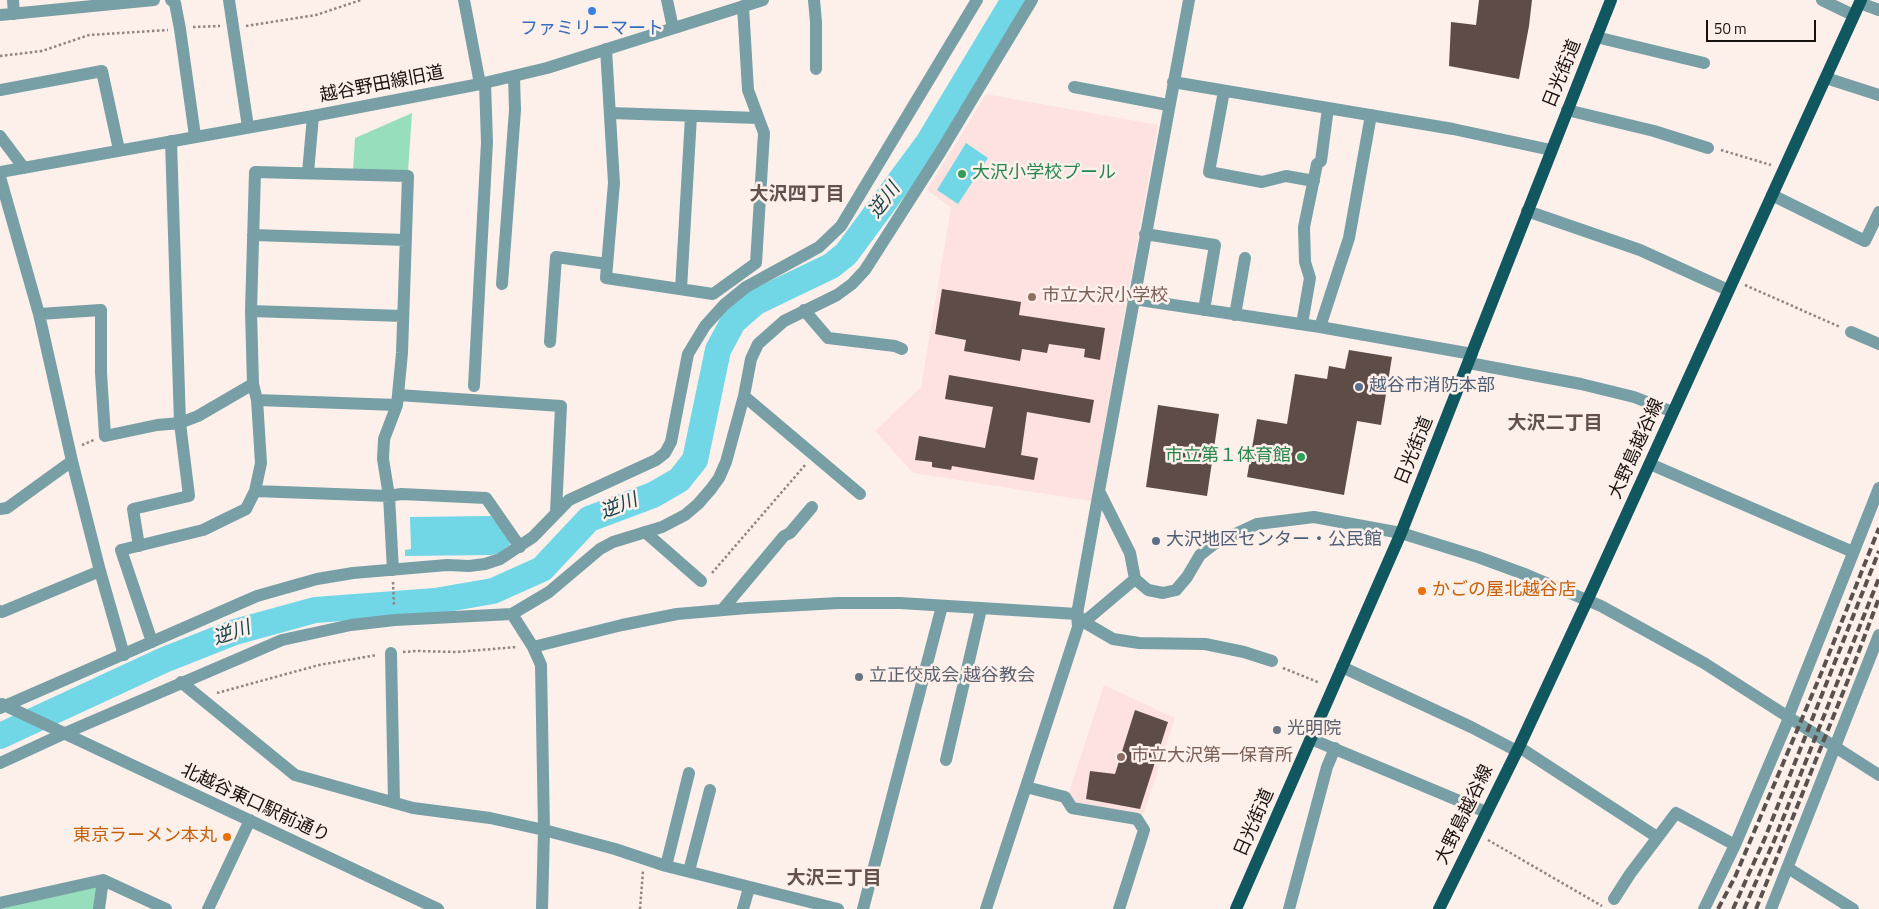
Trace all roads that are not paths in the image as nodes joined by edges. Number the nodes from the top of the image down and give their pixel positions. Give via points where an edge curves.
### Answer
1 (13, 0) edge
2 (154, 0) edge
3 (171, 0) edge
4 (229, 0) edge
5 (464, 0) edge
6 (667, 0) edge
7 (764, 0) edge
8 (814, 0) edge
9 (977, 0) edge
10 (1032, 0) edge
11 (1188, 0) edge
12 (1611, 0) edge
13 (1822, 0) edge
14 (114, 2) edge
15 (1860, 2) edge
16 (64, 4) edge
17 (726, 6) edge
18 (743, 6) junction
19 (1879, 10) edge
20 (14, 14) junction
21 (0, 15) edge
22 (1854, 15) junction
23 (674, 28) junction
24 (1596, 37) junction
25 (606, 49) junction
26 (1704, 63) dead end
27 (816, 69) dead end
28 (514, 76) junction
29 (1826, 78) junction
30 (1173, 82) junction
31 (482, 84) junction
32 (1074, 87) dead end
33 (0, 90) edge
34 (1224, 91) junction
35 (1879, 95) edge
36 (1168, 104) junction
37 (1328, 108) junction
38 (1567, 110) junction
39 (610, 113) junction
40 (1371, 115) junction
41 (313, 116) junction
42 (691, 116) junction
43 (758, 118) junction
44 (248, 127) junction
45 (0, 136) edge
46 (194, 136) junction
47 (171, 140) junction
48 (1708, 148) road end
49 (119, 150) junction
50 (1551, 150) junction
51 (24, 168) junction
52 (0, 172) edge
53 (308, 174) junction
54 (0, 177) edge
55 (1314, 181) junction
56 (1772, 196) junction
57 (1527, 211) junction
58 (1879, 212) edge
59 (1145, 234) junction
60 (253, 235) junction
61 (406, 240) junction
62 (1245, 258) dead end
63 (607, 264) junction
64 (502, 284) dead end
65 (1731, 285) junction
66 (681, 289) junction
67 (1133, 299) junction
68 (804, 310) junction
69 (1204, 310) junction
70 (251, 311) junction
71 (39, 314) junction
72 (1235, 315) junction
73 (403, 316) junction
74 (1302, 324) junction
75 (1320, 327) junction
76 (1851, 332) road end
77 (550, 342) dead end
78 (1879, 344) edge
79 (902, 348) dead end
80 (1470, 358) junction
81 (253, 384) junction
82 (474, 386) dead end
83 (744, 396) junction
84 (256, 400) junction
85 (397, 400) junction
86 (1673, 412) junction
87 (180, 423) junction
88 (72, 461) junction
89 (1650, 464) junction
90 (1879, 488) edge
91 (255, 491) junction
92 (1099, 491) junction
93 (860, 494) dead end
94 (389, 496) junction
95 (812, 507) dead end
96 (0, 509) edge
97 (556, 512) junction
98 (645, 532) junction
99 (1401, 533) junction
100 (139, 546) junction
101 (520, 547) junction
102 (1853, 552) junction
103 (100, 571) junction
104 (393, 575) junction
105 (704, 579) road end
106 (1135, 579) junction
107 (1587, 600) junction
108 (942, 606) junction
109 (981, 609) junction
110 (722, 610) junction
111 (0, 611) edge
112 (512, 614) junction
113 (1081, 618) junction
114 (1879, 635) edge
115 (152, 642) junction
116 (533, 647) junction
117 (391, 653) road end
118 (124, 655) junction
119 (1272, 661) road end
120 (1874, 661) edge
121 (1342, 667) junction
122 (181, 682) junction
123 (5, 707) edge
124 (1789, 717) junction
125 (59, 732) junction
126 (1311, 739) junction
127 (1835, 746) junction
128 (1335, 748) junction
129 (1518, 749) junction
130 (946, 760) dead end
131 (0, 764) edge
132 (689, 773) dead end
133 (1879, 775) edge
134 (1026, 787) junction
135 (710, 790) dead end
136 (394, 802) junction
137 (1486, 812) junction
138 (250, 820) junction
139 (544, 830) junction
140 (1657, 837) junction
141 (1736, 845) junction
142 (666, 866) junction
143 (1788, 868) junction
144 (689, 871) junction
145 (103, 880) junction
146 (749, 888) junction
147 (0, 903) edge
148 (1611, 904) edge
149 (99, 909) edge
150 (166, 909) edge
151 (208, 909) edge
152 (438, 909) edge
153 (542, 909) edge
154 (743, 909) edge
155 (838, 909) edge
156 (862, 909) edge
157 (986, 909) edge
158 (1119, 909) edge
159 (1236, 909) edge
160 (1289, 909) edge
161 (1439, 909) edge
162 (1704, 909) edge
163 (1771, 909) edge
164 (1853, 909) edge

1 - 20 street
2 - 14 street
3 - 46 street via 175,3 180,28
4 - 44 street
5 - 31 street
6 - 23 street
7 - 18 street, 越谷野田線旧道
8 - 27 street
9 - 97 street via 841,226 818,247 746,287 705,326 688,354 671,442 665,453 568,500
10 - 68 street via 865,270 837,295
11 - 30 street
12 - 24 main road, 日光街道
13 - 22 street
14 - 16 street
15 - 19 street
15 - 22 main road, 大野島越谷線
16 - 20 street
17 - 18 street, 越谷野田線旧道
17 - 23 street, 越谷野田線旧道
18 - 43 street via 748,90
20 - 21 street
22 - 29 main road, 大野島越谷線
23 - 25 street, 越谷野田線旧道
24 - 26 street
24 - 38 main road, 日光街道
25 - 28 street, 越谷野田線旧道
25 - 39 street
28 - 31 street, 越谷野田線旧道
28 - 64 street via 515,110
29 - 35 street
29 - 56 main road, 大野島越谷線
30 - 34 street
30 - 36 street
31 - 41 street, 越谷野田線旧道
31 - 82 street via 487,142
32 - 36 street
33 - 49 street via 102,71
34 - 37 street
34 - 55 street via 1209,172 1262,182 1286,176
36 - 59 street
37 - 40 street
37 - 55 street via 1321,161 1317,164
38 - 48 street
38 - 50 main road, 日光街道
39 - 42 street
39 - 63 street via 614,183
40 - 50 street
40 - 75 street via 1349,238
41 - 44 street, 越谷野田線旧道
41 - 53 street
42 - 43 street
42 - 66 street
43 - 66 street via 764,133 756,262 714,294
44 - 46 street, 越谷野田線旧道
45 - 51 street
46 - 47 street, 越谷野田線旧道
47 - 49 street, 越谷野田線旧道
47 - 87 street
49 - 51 street, 越谷野田線旧道
50 - 57 main road, 日光街道
51 - 52 street, 越谷野田線旧道
53 - 60 street via 255,172
53 - 61 street via 408,176
54 - 71 street
55 - 74 street via 1304,227 1305,262 1310,278
56 - 58 street via 1865,241
56 - 65 main road, 大野島越谷線
57 - 65 street
57 - 80 main road, 日光街道
59 - 67 street
59 - 69 street via 1214,245
60 - 61 street
60 - 70 street
61 - 73 street
62 - 72 street
63 - 66 street via 606,278
63 - 77 street via 556,258
65 - 86 main road, 大野島越谷線
67 - 69 street
67 - 92 street
68 - 79 street via 828,338
68 - 83 street via 784,321 758,344 751,359
69 - 72 street
70 - 73 street
70 - 81 street
71 - 87 street via 101,310 105,436
71 - 88 street
72 - 74 street
73 - 85 street
74 - 75 street
75 - 80 street
76 - 78 street
80 - 86 street via 1634,397
80 - 99 main road, 日光街道
81 - 84 street
81 - 87 street
83 - 93 street
83 - 98 street via 726,462 711,489 685,515
84 - 85 street
84 - 91 street via 261,463
85 - 94 street via 384,440 383,459
85 - 97 street via 561,406
86 - 89 main road, 大野島越谷線
87 - 100 street via 189,496 132,509
88 - 96 street via 7,508
88 - 103 street
89 - 102 street
89 - 107 main road, 大野島越谷線
90 - 102 street
91 - 94 street
91 - 100 street via 246,509 202,530
92 - 106 street via 1130,553
92 - 113 street
94 - 101 street via 486,498
94 - 104 street
95 - 110 street
97 - 101 street via 534,537
98 - 105 street
98 - 112 street via 600,549 549,592
99 - 106 street via 1314,517 1257,524 1214,544 1200,555 1176,590 1163,593 1148,590
99 - 107 street via 1478,557
99 - 121 main road, 日光街道
100 - 115 street via 121,550
101 - 104 street via 485,564
102 - 124 street
103 - 111 street
103 - 118 street
104 - 115 street via 353,573 317,579 257,596
106 - 113 street
107 - 124 street via 1704,663
107 - 129 main road, 大野島越谷線
108 - 109 street
108 - 110 street via 838,603
108 - 156 street
109 - 113 street
109 - 130 street
110 - 116 street via 671,615
112 - 116 street
112 - 122 street via 351,625 282,640
113 - 119 street via 1113,639 1205,644
113 - 134 street
114 - 120 street
115 - 118 street
116 - 139 street via 541,665
117 - 136 street
118 - 123 street
120 - 127 street
121 - 126 main road, 日光街道
121 - 129 street
122 - 125 street
122 - 136 street via 295,775
123 - 125 street, 北越谷東口駅前通り
124 - 127 street
124 - 141 street
125 - 131 street
125 - 138 street, 北越谷東口駅前通り
126 - 128 street
126 - 159 main road, 日光街道
127 - 133 street
127 - 143 street
128 - 137 street
128 - 160 street
129 - 137 main road, 大野島越谷線
129 - 140 street
132 - 142 street
134 - 157 street
134 - 158 street via 1065,797 1072,808 1137,819 1144,830
135 - 144 street
136 - 139 street
137 - 161 main road, 大野島越谷線
138 - 151 street
138 - 152 street, 北越谷東口駅前通り
139 - 142 street
139 - 153 street
140 - 141 street via 1676,813
140 - 148 street
141 - 162 street
142 - 144 street
143 - 163 street
143 - 164 street
144 - 146 street
145 - 147 street
145 - 149 street
145 - 150 street
146 - 154 street
146 - 155 street

